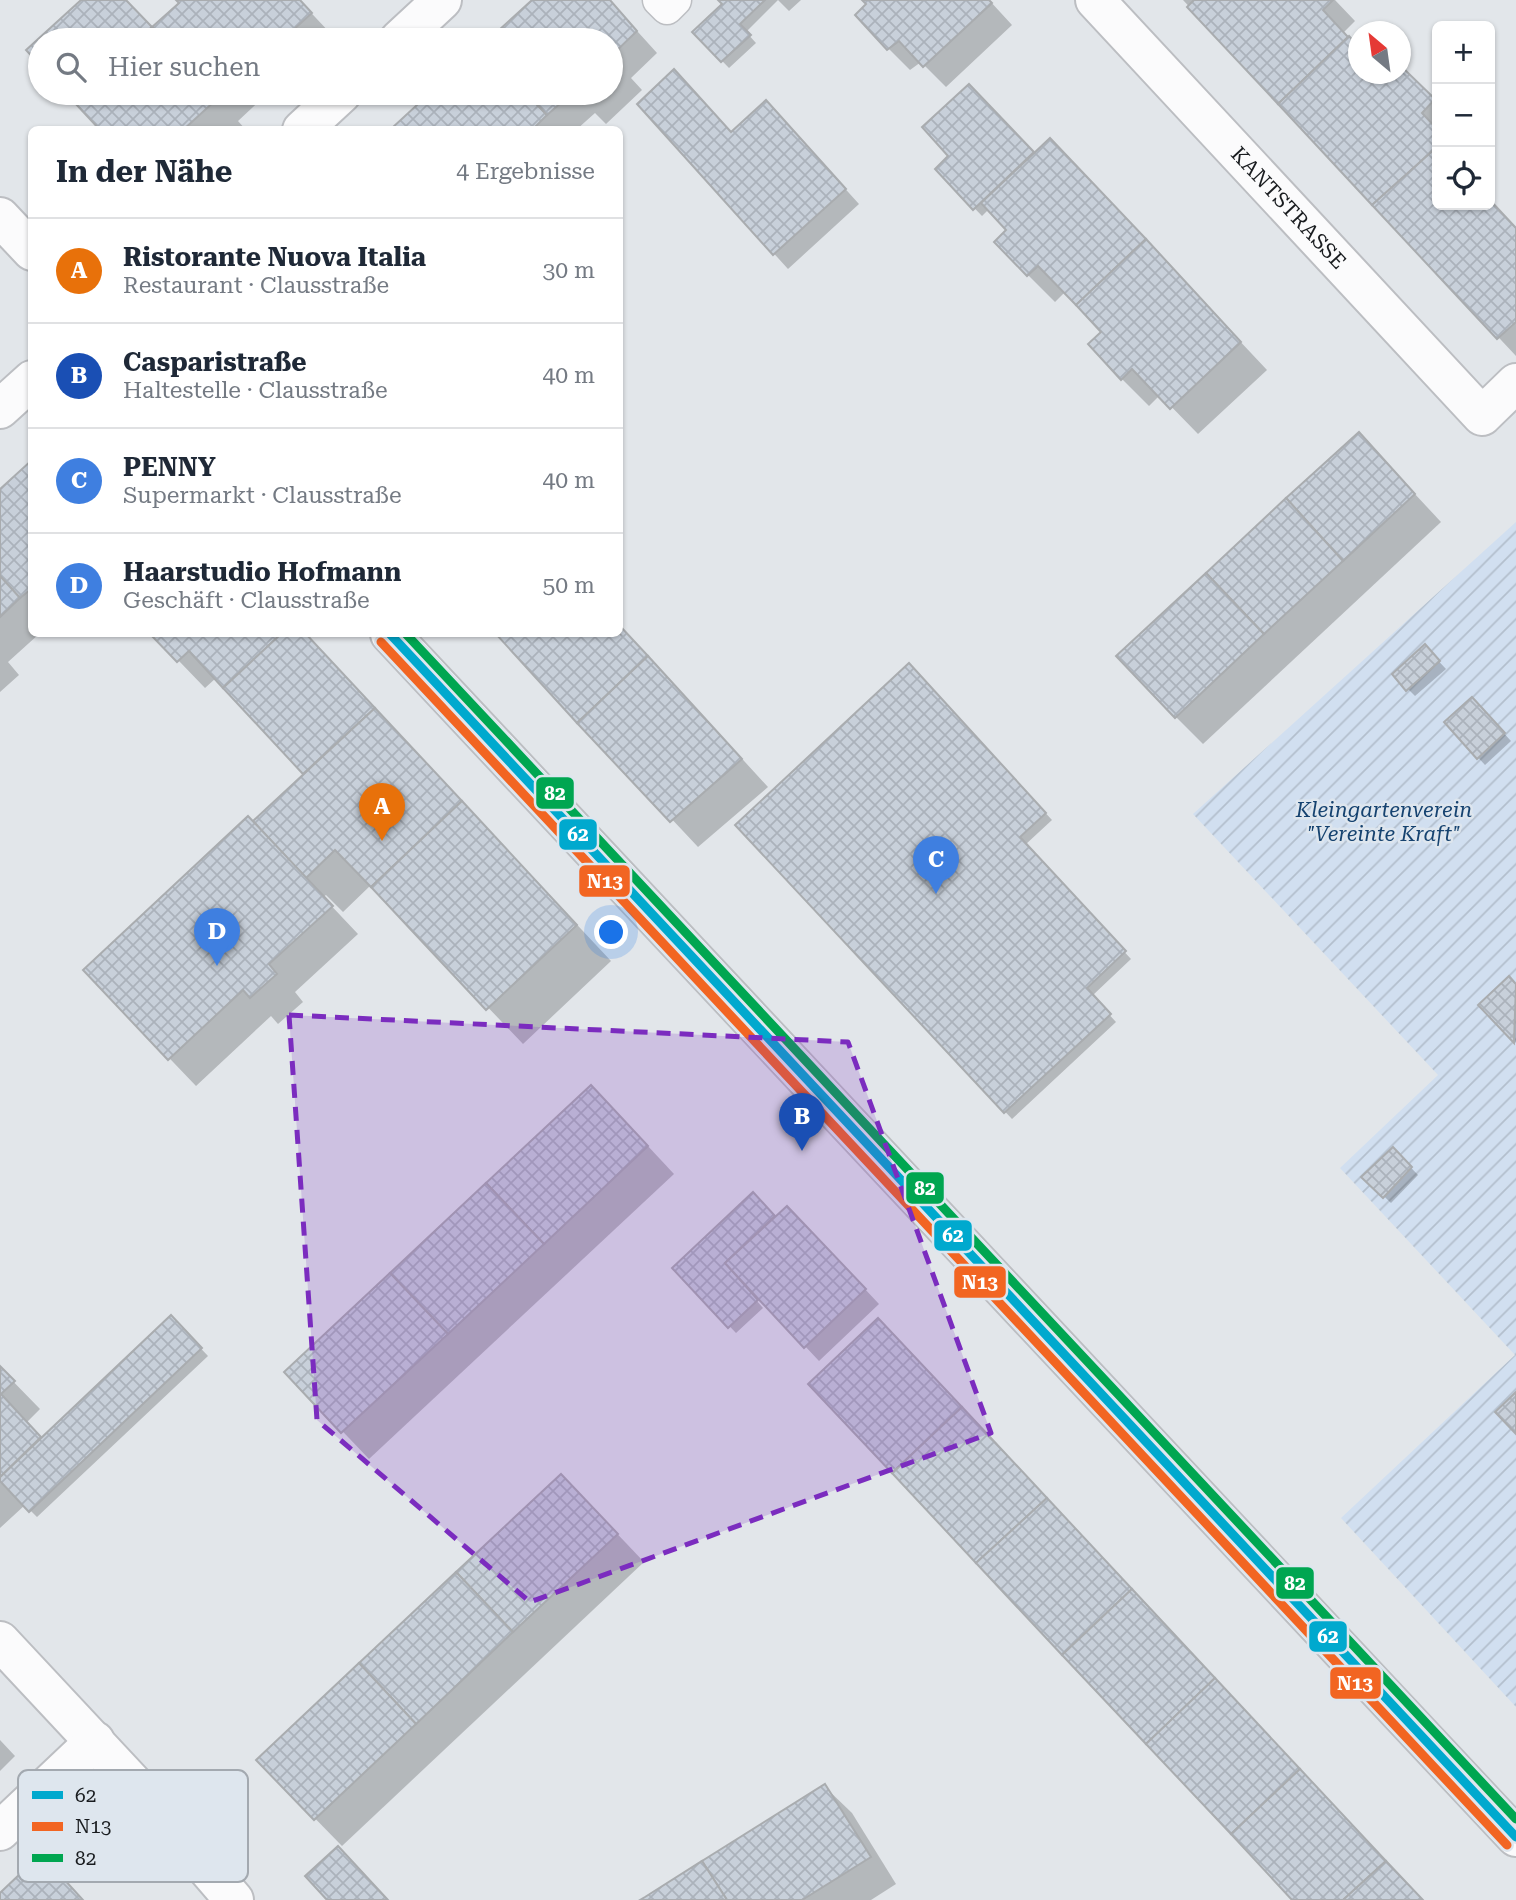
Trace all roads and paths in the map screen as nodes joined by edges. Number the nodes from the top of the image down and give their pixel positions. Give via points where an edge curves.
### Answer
1 (442, 0) edge
2 (659, 0) edge
3 (675, 0) edge
4 (1095, 0) edge
5 (412, 28) edge
6 (329, 105) edge
7 (306, 126) edge
8 (0, 217) edge
9 (28, 247) edge
10 (1516, 383) edge
11 (28, 384) edge
12 (0, 409) edge
13 (393, 637) edge
14 (0, 1641) edge
15 (95, 1741) junction
16 (64, 1770) edge
17 (120, 1770) edge
18 (18, 1814) edge
19 (0, 1831) edge
20 (1516, 1837) edge
21 (218, 1882) edge
22 (234, 1900) edge

1 - 5 main road
2 - 3 lane via 667,8
4 - 10 main road, KANTSTRASSE via 1482,416
6 - 7 main road
8 - 9 main road
11 - 12 main road
13 - 20 main road
14 - 15 main road
15 - 16 main road
15 - 17 main road
18 - 19 main road
21 - 22 main road

